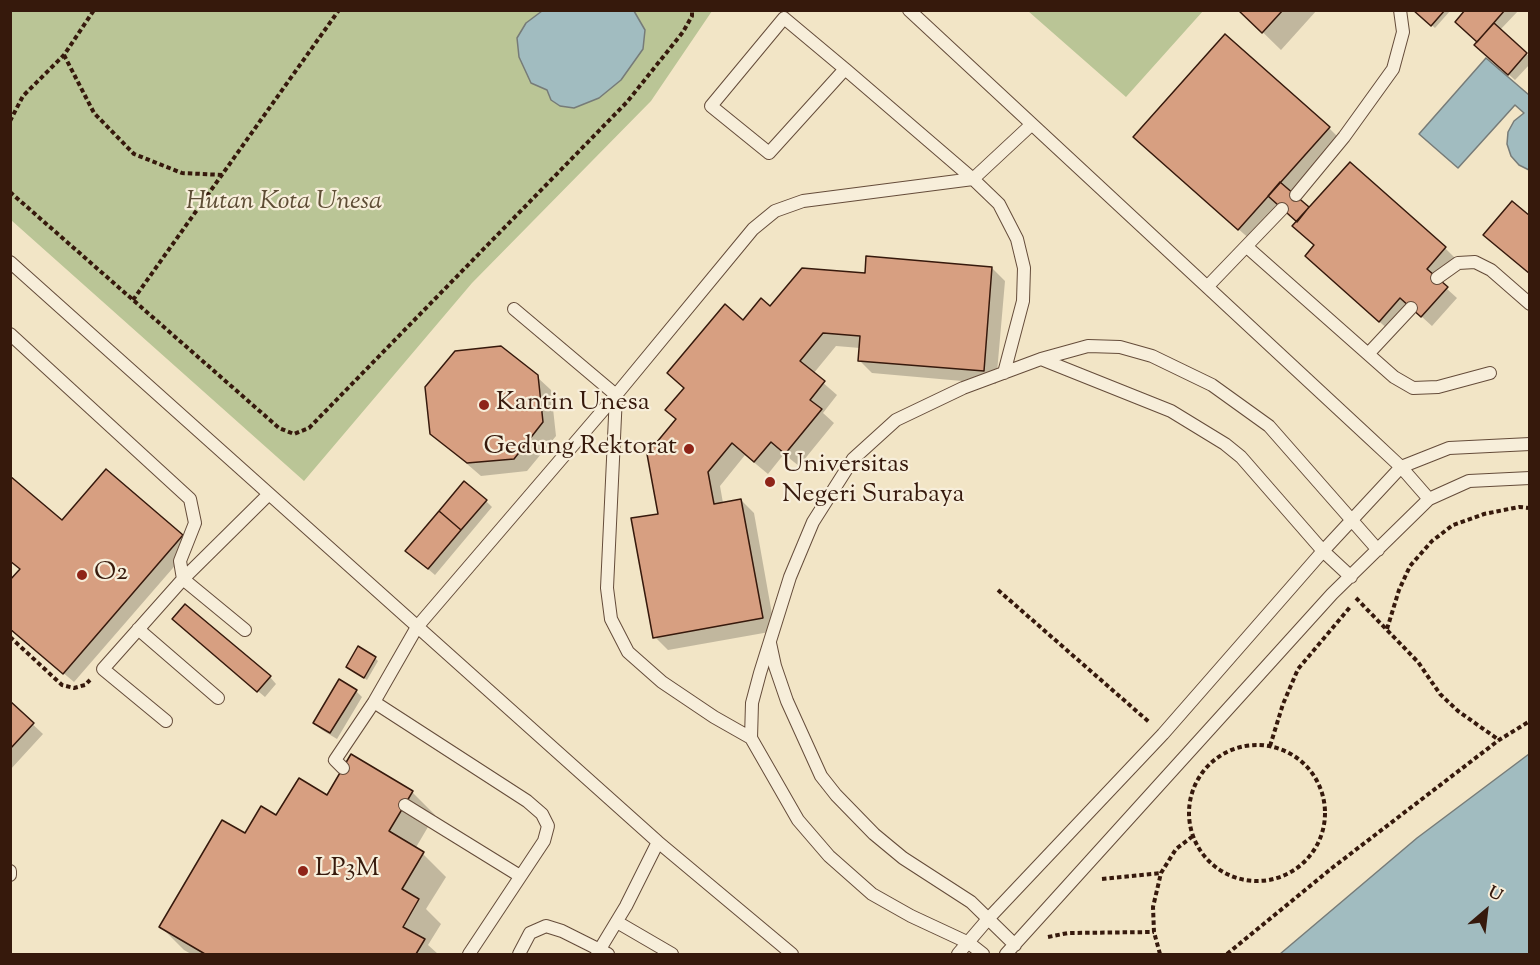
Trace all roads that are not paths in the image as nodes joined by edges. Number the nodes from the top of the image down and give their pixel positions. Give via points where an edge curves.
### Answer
1 (909, 10) edge
2 (1400, 10) edge
3 (845, 69) junction
4 (1031, 124) junction
5 (973, 179) junction
6 (1296, 195) dead end
7 (1282, 209) dead end
8 (1247, 247) junction
9 (10, 262) edge
10 (1437, 278) dead end
11 (1207, 287) junction
12 (1530, 304) edge
13 (1411, 308) dead end
14 (514, 309) dead end
15 (10, 334) edge
16 (1369, 353) junction
17 (1041, 358) junction
18 (1004, 372) junction
19 (1490, 374) dead end
20 (616, 395) junction
21 (1530, 444) edge
22 (1401, 467) junction
23 (1530, 478) edge
24 (269, 494) junction
25 (1429, 499) junction
26 (1352, 521) junction
27 (1378, 550) junction
28 (1323, 552) junction
29 (183, 579) junction
30 (1347, 580) junction
31 (417, 627) junction
32 (138, 629) junction
33 (245, 630) dead end
34 (770, 642) junction
35 (218, 698) dead end
36 (375, 702) junction
37 (166, 721) dead end
38 (751, 738) junction
39 (343, 768) dead end
40 (405, 805) dead end
41 (658, 842) junction
42 (520, 876) junction
43 (988, 919) junction
44 (617, 922) junction
45 (969, 943) junction
46 (1015, 945) junction
47 (602, 953) edge
48 (469, 954) edge
49 (519, 954) edge
50 (672, 954) edge
51 (792, 954) edge
52 (958, 954) edge
53 (983, 954) edge
54 (1006, 954) edge

1 - 4 lane
2 - 6 lane via 1403,32 1393,69
3 - 3 lane via 769,153 711,106 784,18
3 - 5 lane
4 - 5 lane
4 - 11 lane
5 - 18 lane via 999,204 1017,239 1024,268 1023,301
5 - 20 lane via 803,201 775,211 753,229
7 - 8 lane
8 - 11 lane
8 - 16 lane
9 - 24 lane
10 - 12 lane via 1458,262 1475,262 1491,270
11 - 22 lane
13 - 16 lane
14 - 20 lane
15 - 29 lane via 190,500 195,523 180,561
16 - 19 lane via 1394,377 1413,388 1438,387
17 - 18 lane
17 - 26 lane via 1088,346 1120,347 1152,356 1212,385 1269,426
17 - 28 lane via 1171,411 1225,444 1241,457
18 - 34 lane via 896,420 853,459 813,522 790,577
20 - 31 lane
20 - 38 lane via 607,588 611,619 628,652 662,682
21 - 22 lane via 1449,448
22 - 25 lane
22 - 26 lane
23 - 25 lane via 1469,481
24 - 29 lane
24 - 31 lane
25 - 27 lane
26 - 27 lane
26 - 28 lane
27 - 30 lane
28 - 30 lane
28 - 43 lane via 1163,734
29 - 32 lane
29 - 33 lane
30 - 46 lane
31 - 36 lane
31 - 41 lane
32 - 35 lane
32 - 37 lane via 103,669
34 - 38 lane via 752,703
34 - 43 lane via 787,701 821,776 874,834
36 - 39 lane via 335,760
36 - 42 lane via 542,814 548,826 544,840
38 - 45 lane via 798,820 829,856 872,894
40 - 42 lane
41 - 44 lane
41 - 51 lane
42 - 48 lane
43 - 45 lane
43 - 46 lane
44 - 47 lane
44 - 50 lane
45 - 52 lane
45 - 53 lane
46 - 54 lane
47 - 49 lane via 562,930 546,926 530,933

